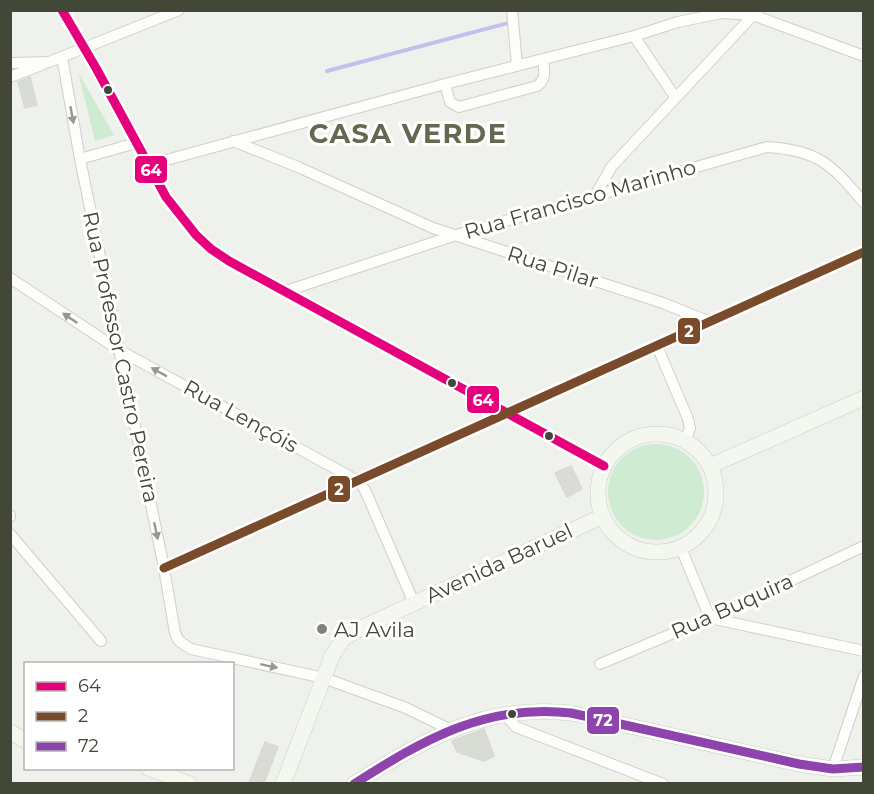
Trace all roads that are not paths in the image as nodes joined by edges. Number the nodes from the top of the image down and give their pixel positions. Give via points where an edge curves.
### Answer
1 (62, 10) edge
2 (179, 10) edge
3 (512, 10) edge
4 (755, 13) edge
5 (634, 36) junction
6 (84, 48) junction
7 (864, 56) edge
8 (62, 57) junction
9 (543, 59) junction
10 (49, 62) junction
11 (10, 63) edge
12 (517, 66) junction
13 (10, 77) edge
14 (445, 84) junction
15 (675, 97) junction
16 (232, 141) junction
17 (136, 143) junction
18 (80, 159) junction
19 (148, 165) junction
20 (596, 194) junction
21 (864, 204) edge
22 (456, 235) junction
23 (864, 252) edge
24 (10, 278) edge
25 (283, 292) junction
26 (710, 321) junction
27 (657, 346) junction
28 (119, 350) junction
29 (864, 398) edge
30 (508, 413) junction
31 (685, 441) junction
32 (604, 466) junction
33 (710, 466) junction
34 (358, 481) junction
35 (603, 516) junction
36 (10, 534) edge
37 (864, 546) edge
38 (681, 548) junction
39 (164, 568) junction
40 (414, 603) junction
41 (710, 618) junction
42 (101, 641) dead end
43 (864, 651) edge
44 (600, 664) dead end
45 (864, 676) edge
46 (324, 678) junction
47 (504, 714) junction
48 (449, 729) junction
49 (10, 732) edge
50 (24, 740) edge
51 (864, 767) edge
52 (833, 769) junction
53 (154, 770) edge
54 (190, 783) edge
55 (283, 783) edge
56 (354, 783) edge
57 (663, 783) edge

1 - 6 street
2 - 6 street
3 - 12 street
4 - 5 street via 721,12
4 - 7 street
4 - 15 street
5 - 9 street
5 - 15 street
6 - 8 street
6 - 17 street
8 - 10 street
8 -> 18 street, Rua Professor Castro Pereira
9 - 12 street
9 - 14 street via 543,80 537,86 459,107 450,102
10 - 11 street
10 - 13 street
12 - 14 street
14 - 16 street
15 - 20 street via 612,166
16 - 19 street
16 - 22 street, Rua Pilar
17 - 18 street
17 - 19 street
18 - 28 street, Rua Professor Castro Pereira
19 - 25 street via 166,197 196,235 228,261
20 - 21 street, Rua Francisco Marinho via 767,147 793,148 819,157
20 - 22 street, Rua Francisco Marinho
22 - 25 street, Rua Francisco Marinho
22 - 26 street, Rua Pilar
23 - 26 street
28 -> 24 street, Rua Lençóis
25 - 30 street
26 - 27 street
27 - 30 street
27 - 31 street via 688,419 690,428
34 -> 28 street, Rua Lençóis
28 -> 39 street, Rua Professor Castro Pereira
29 - 33 street
30 - 32 street
30 - 34 street
31 - 32 street via 667,435 631,440
31 - 33 street
32 - 35 street via 598,500
33 - 38 street via 716,481 713,513 706,527
34 - 39 street
34 - 40 street
35 - 38 street via 627,544 644,551
35 - 40 street, Avenida Baruel
36 - 42 street
37 - 41 street, Rua Buquira
38 - 41 street
39 -> 46 street, Rua Professor Castro Pereira via 179,641 191,649
40 - 46 street, Avenida Baruel via 344,638
41 - 43 street
41 - 44 street, Rua Buquira
45 - 52 street
46 - 48 street via 406,708
46 - 55 street, Avenida Baruel
47 - 48 street
47 - 52 street via 549,710 571,713
47 - 57 street via 516,727
48 - 56 street
49 - 50 street
51 - 52 street
53 - 54 street

